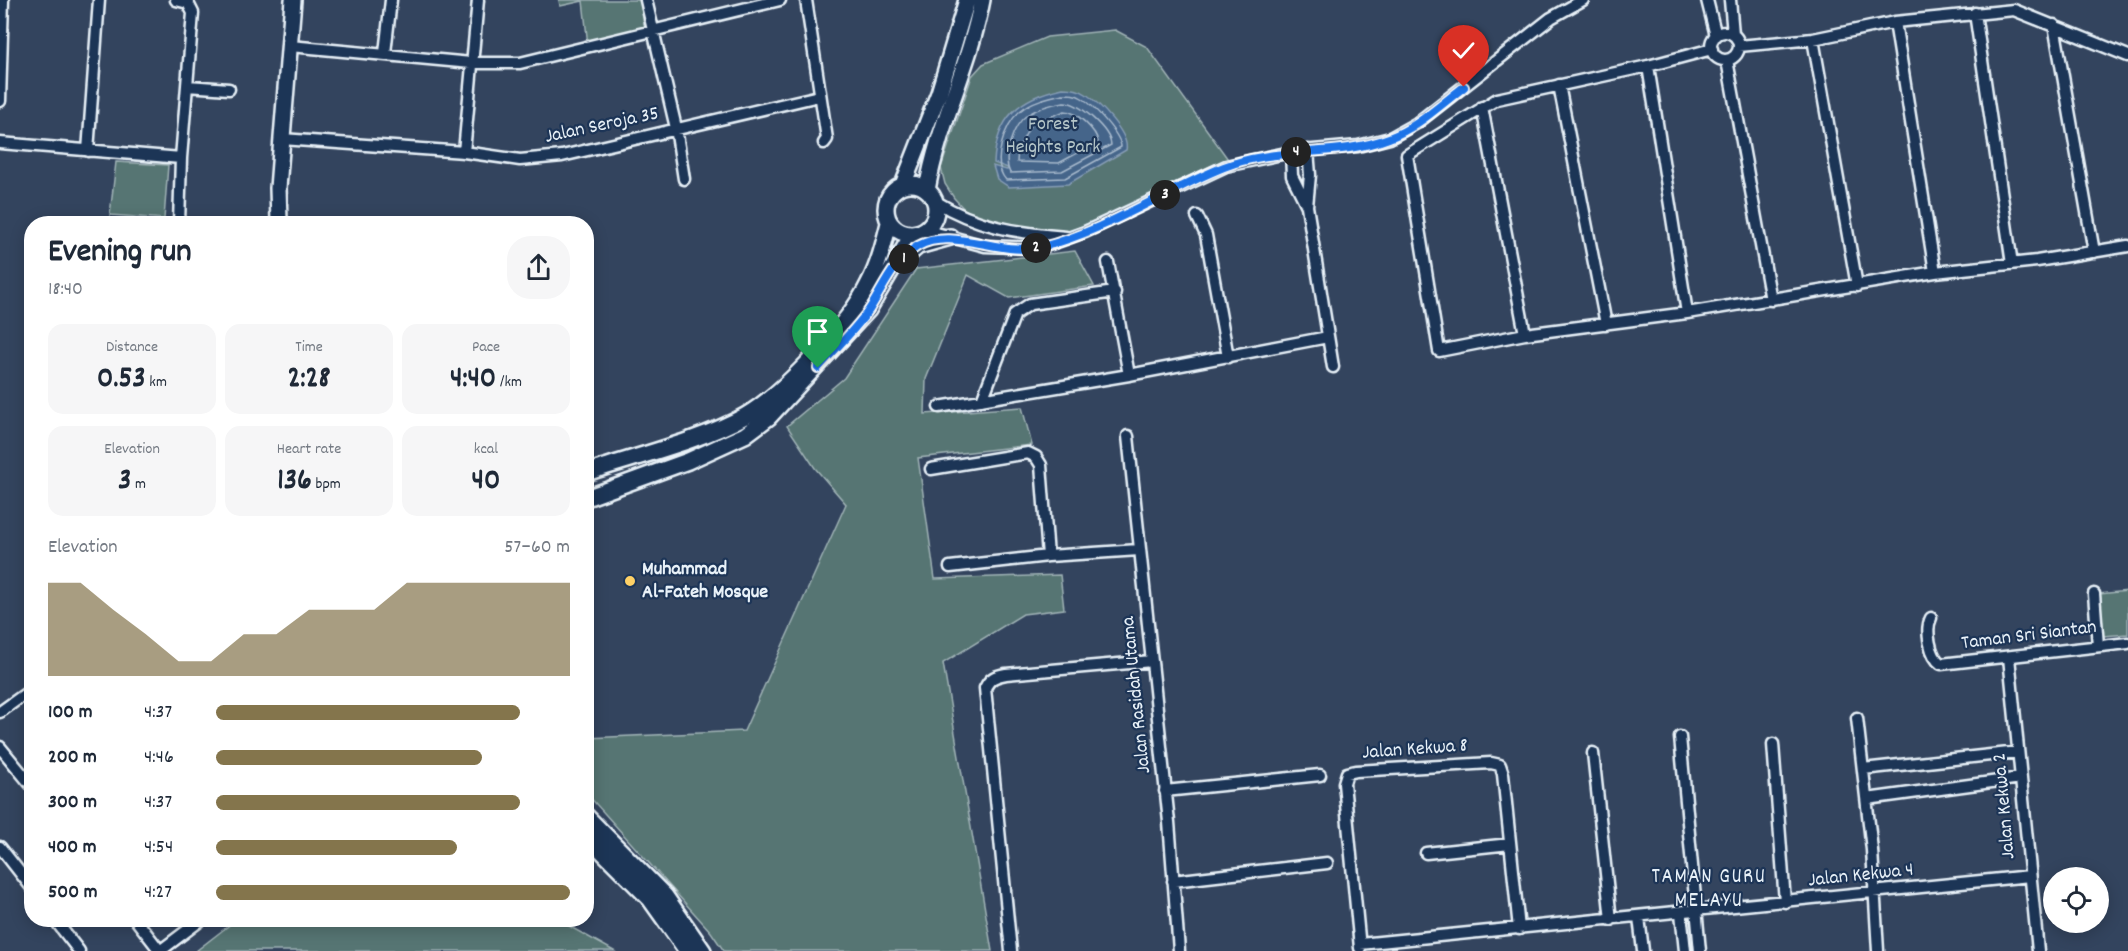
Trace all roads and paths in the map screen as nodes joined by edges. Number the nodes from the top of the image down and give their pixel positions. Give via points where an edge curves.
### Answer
1 (3, 0) edge
2 (99, 0) edge
3 (176, 0) edge
4 (293, 0) edge
5 (391, 0) edge
6 (478, 0) edge
7 (646, 0) edge
8 (780, 0) edge
9 (806, 0) edge
10 (967, 0) edge
11 (982, 0) edge
12 (1583, 0) edge
13 (1707, 0) edge
14 (1730, 0) edge
15 (1975, 13) junction
16 (1895, 22) junction
17 (2054, 25) junction
18 (651, 31) junction
19 (1732, 34) junction
20 (1716, 36) junction
21 (1813, 39) junction
22 (1739, 45) junction
23 (290, 46) junction
24 (1712, 49) junction
25 (385, 53) junction
26 (2128, 56) edge
27 (1727, 60) junction
28 (471, 63) junction
29 (1648, 66) junction
30 (1559, 85) junction
31 (187, 86) junction
32 (228, 89) dead end
33 (819, 96) junction
34 (0, 101) edge
35 (1482, 107) junction
36 (676, 128) junction
37 (282, 139) junction
38 (0, 143) edge
39 (825, 143) dead end
40 (1308, 150) junction
41 (88, 151) junction
42 (464, 152) junction
43 (1291, 152) junction
44 (181, 158) junction
45 (684, 179) dead end
46 (903, 185) junction
47 (931, 195) junction
48 (1307, 206) junction
49 (180, 216) edge
50 (279, 216) edge
51 (1197, 216) dead end
52 (889, 223) junction
53 (919, 233) junction
54 (950, 237) junction
55 (1069, 237) junction
56 (2128, 246) edge
57 (2094, 252) junction
58 (1108, 262) dead end
59 (2012, 264) junction
60 (1935, 272) junction
61 (888, 275) junction
62 (1857, 286) junction
63 (1115, 292) junction
64 (1772, 300) junction
65 (1688, 313) junction
66 (1606, 324) junction
67 (1525, 334) junction
68 (1328, 338) junction
69 (1228, 357) junction
70 (1333, 367) dead end
71 (1129, 375) junction
72 (982, 400) junction
73 (939, 407) dead end
74 (1128, 436) dead end
75 (931, 469) dead end
76 (594, 470) edge
77 (594, 495) edge
78 (1139, 550) junction
79 (1048, 556) junction
80 (950, 567) dead end
81 (2094, 594) dead end
82 (1931, 618) dead end
83 (2128, 643) edge
84 (2098, 646) junction
85 (2009, 657) junction
86 (1152, 661) junction
87 (24, 695) edge
88 (0, 712) edge
89 (1857, 718) dead end
90 (1680, 737) dead end
91 (1773, 744) dead end
92 (0, 747) edge
93 (2018, 752) junction
94 (1593, 753) dead end
95 (1863, 769) junction
96 (1320, 775) dead end
97 (24, 776) edge
98 (2021, 778) junction
99 (1166, 791) junction
100 (1866, 800) junction
101 (594, 824) edge
102 (594, 843) edge
103 (1510, 844) junction
104 (0, 847) edge
105 (1426, 853) dead end
106 (1327, 863) dead end
107 (2030, 876) junction
108 (24, 878) edge
109 (1173, 881) junction
110 (1874, 892) junction
111 (1785, 902) junction
112 (1695, 911) junction
113 (1681, 912) junction
114 (1639, 917) junction
115 (1611, 920) junction
116 (60, 927) edge
117 (141, 927) edge
118 (192, 927) edge
119 (1519, 928) junction
120 (1360, 947) edge
121 (79, 951) edge
122 (160, 951) edge
123 (687, 951) edge
124 (703, 951) edge
125 (1011, 951) edge
126 (1179, 951) edge
127 (1643, 951) edge
128 (1685, 951) edge
129 (1700, 951) edge
130 (1878, 951) edge
131 (2037, 951) edge

1 - 34 street
2 - 41 street
3 - 31 street via 188,3 192,9
4 - 23 street
5 - 25 street
6 - 28 street
7 - 18 street
8 - 18 street
9 - 33 street
10 - 46 street via 939,93
11 - 47 street via 972,43 931,166
12 - 40 street via 1551,18 1417,123 1390,138 1358,146
13 - 20 street
14 - 19 street
15 - 16 street
15 - 17 street via 2014,10
15 - 59 street
16 - 21 street
16 - 60 street
17 - 26 street
17 - 57 street
18 - 28 street via 520,63
18 - 36 street
19 - 20 street
19 - 22 street
20 - 24 street
21 - 22 street
21 - 62 street
22 - 27 street
23 - 25 street
23 - 37 street
24 - 27 street via 1719,58
24 - 29 street
25 - 28 street
27 - 64 street
28 - 42 street
29 - 30 street
29 - 65 street
30 - 35 street via 1497,99
30 - 66 street
31 - 32 street
31 - 44 street
33 - 36 street, Jalan Seroja 35
33 - 39 street
35 - 67 street
35 - 67 street via 1407,155 1439,351
36 - 42 street, Jalan Seroja 35 via 562,156 520,160
36 - 45 street
37 - 42 street, Jalan Seroja 35
37 - 50 street
38 - 41 street
40 - 43 street
40 - 48 street
41 - 44 street
43 - 48 street via 1292,176
43 - 55 street via 1226,166
44 - 49 street
46 - 47 street via 916,184
46 - 52 street via 892,192 886,203
47 - 53 street via 934,220
47 - 55 street via 956,215 989,226
48 - 68 street
51 - 69 street via 1206,235
52 - 53 street via 899,232
52 - 76 street via 879,261 858,303 763,404 722,427
53 - 54 street
53 - 61 street
54 - 55 street via 985,246 1041,248
54 - 61 street via 918,246
56 - 57 street
57 - 59 street
58 - 63 street
59 - 60 street
60 - 62 street
61 - 77 street via 863,317 769,417 745,435
62 - 64 street
63 - 71 street
63 - 72 street via 1022,308 1015,314
64 - 65 street
65 - 66 street
66 - 67 street
68 - 69 street
68 - 70 street
69 - 71 street
71 - 72 street
72 - 73 street
74 - 78 street, Jalan Rasidah Utama
75 - 79 street via 1028,453 1036,457 1041,465
78 - 79 street
78 - 86 street, Jalan Rasidah Utama
79 - 80 street
81 - 84 street
82 - 85 street, Taman Sri Siantan via 1928,624 1935,660 1941,664
83 - 84 street, Taman Sri Siantan
84 - 85 street, Taman Sri Siantan
85 - 93 street, Jalan Kekwa 2
86 - 99 street, Jalan Rasidah Utama
86 - 125 street via 1006,674 988,682
87 - 88 street
89 - 95 street
90 - 112 street
91 - 111 street
92 - 97 street
93 - 95 street
93 - 98 street, Jalan Kekwa 2
94 - 115 street
95 - 100 street
96 - 99 street
98 - 100 street
98 - 107 street, Jalan Kekwa 2
99 - 109 street, Jalan Rasidah Utama
100 - 110 street
101 - 124 street via 665,896
102 - 123 street via 650,899
103 - 105 street
103 - 119 street, Jalan Kekwa 8
103 - 120 street, Jalan Kekwa 8 via 1500,765 1347,774 1344,783
104 - 108 street
106 - 109 street
107 - 110 street, Jalan Kekwa 4
107 - 131 street, Jalan Kekwa 2
109 - 126 street, Jalan Rasidah Utama
110 - 111 street, Jalan Kekwa 4
110 - 130 street
111 - 112 street, Jalan Kekwa 4
112 - 113 street, Jalan Kekwa 4
112 - 129 street
113 - 114 street, Jalan Kekwa 4
113 - 128 street
114 - 115 street, Jalan Kekwa 4
114 - 127 street
115 - 119 street, Jalan Kekwa 4
116 - 121 street
117 - 122 street
118 - 122 street
119 - 120 street, Jalan Kekwa 4

